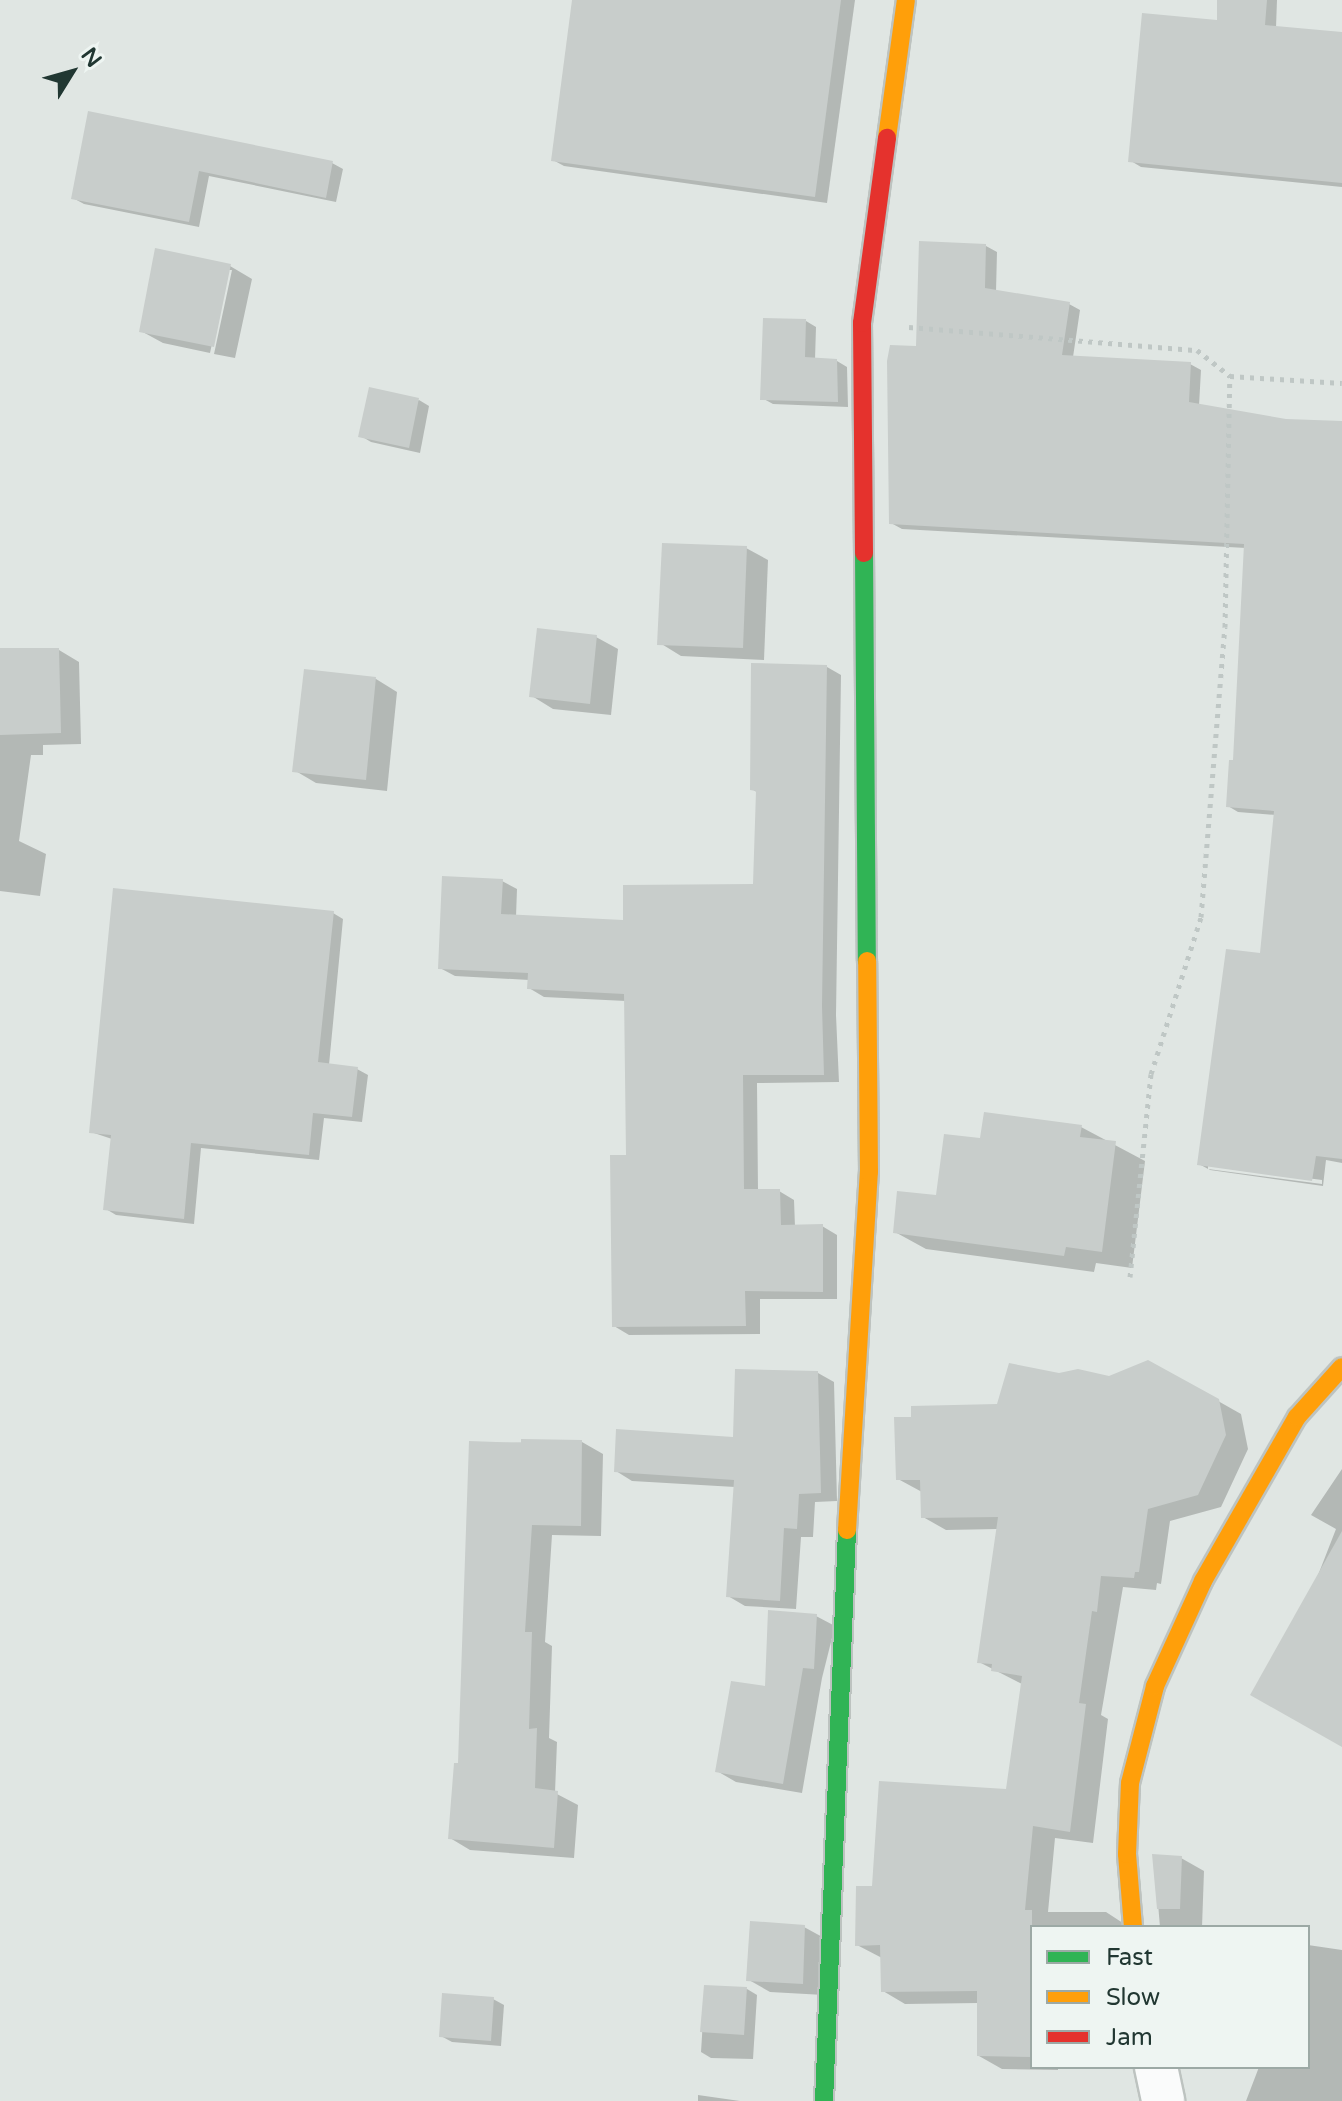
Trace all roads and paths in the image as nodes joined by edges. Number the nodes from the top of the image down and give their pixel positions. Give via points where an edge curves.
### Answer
1 (906, 0) edge
2 (862, 323) junction
3 (1230, 376) junction
4 (1342, 383) edge
5 (1130, 1277) dead end
6 (1342, 1367) edge
7 (1133, 1925) edge
8 (1156, 2069) edge
9 (824, 2101) edge
10 (1163, 2101) edge

1 - 2 street
2 - 3 path via 1197,350
2 - 9 street via 869,1172 839,1660
3 - 4 path
3 - 5 path via 1225,627 1201,917 1151,1074
6 - 7 street via 1297,1417 1203,1581 1155,1686 1130,1783 1127,1854
8 - 10 street

